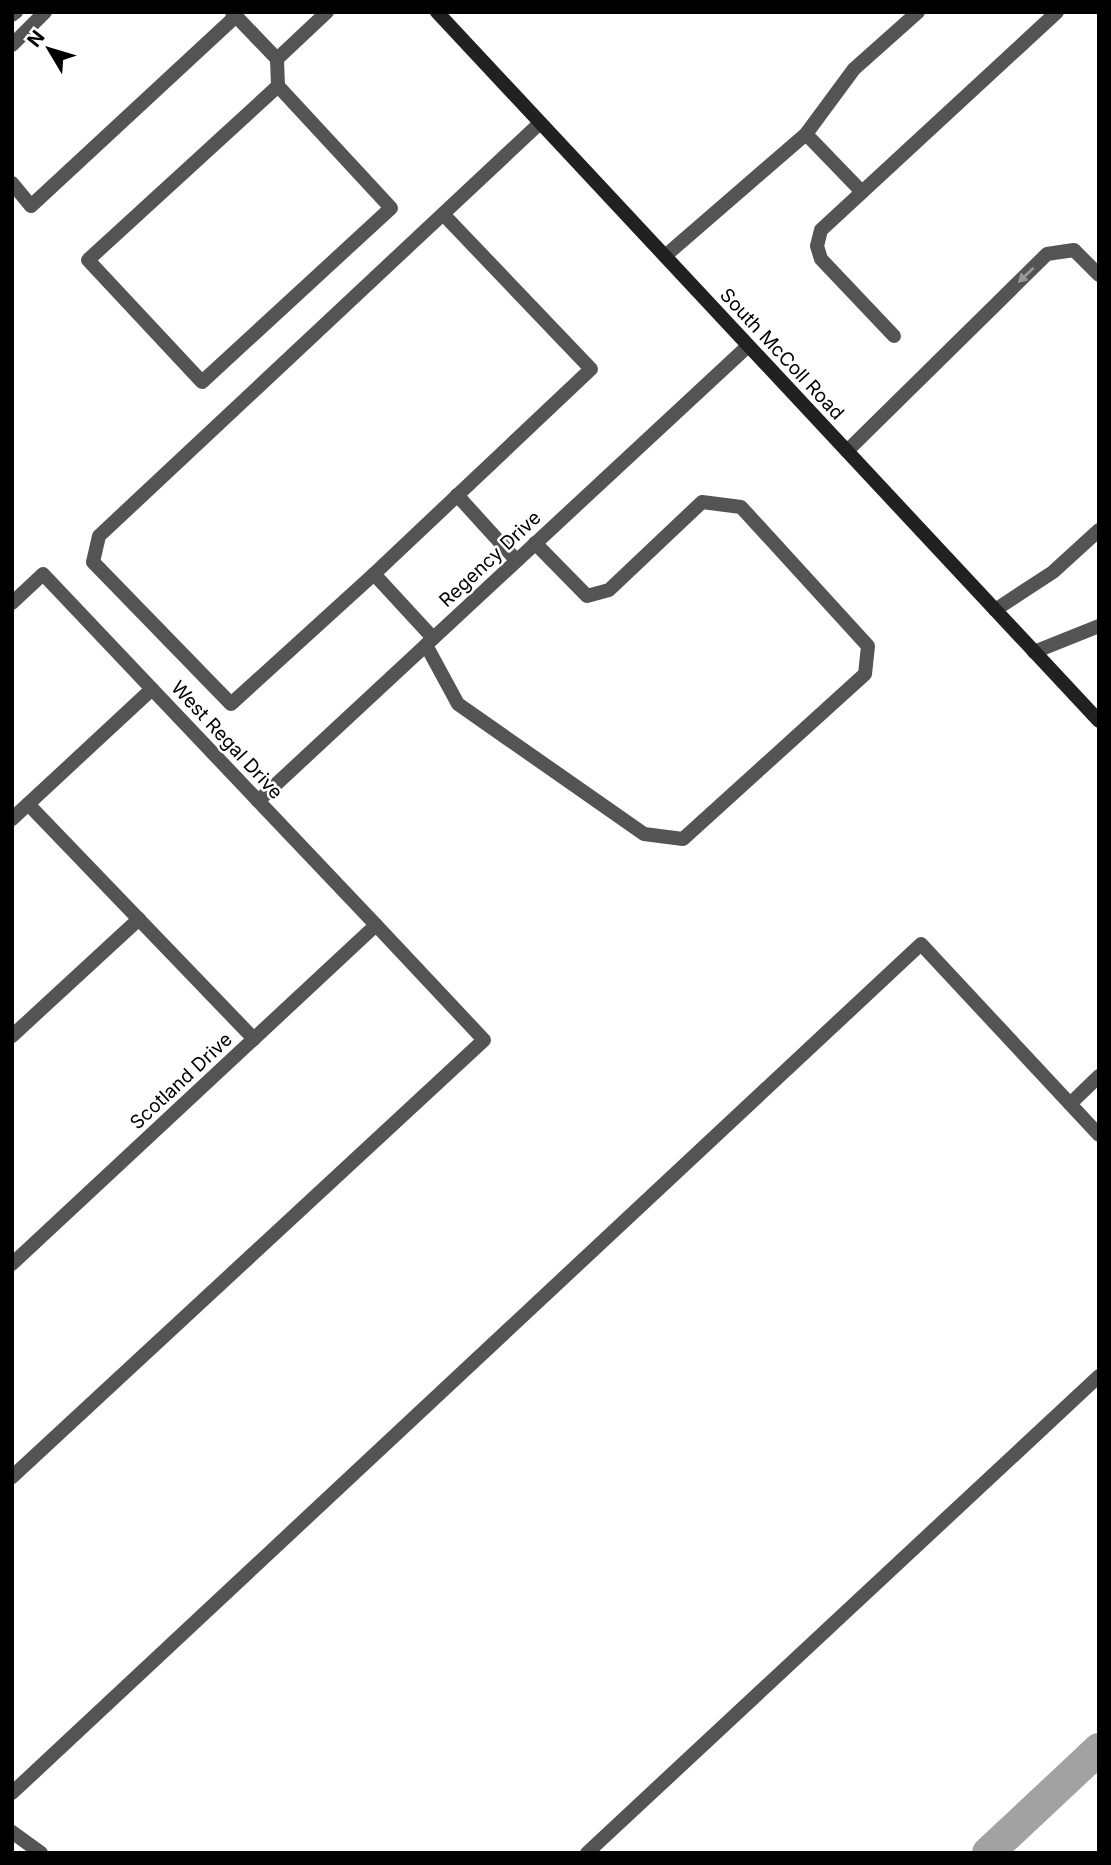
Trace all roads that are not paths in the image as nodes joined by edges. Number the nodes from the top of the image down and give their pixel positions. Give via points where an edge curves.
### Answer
1 (45, 12) edge
2 (327, 12) edge
3 (437, 12) edge
4 (918, 12) edge
5 (1057, 12) edge
6 (234, 14) edge
7 (12, 45) edge
8 (277, 59) junction
9 (278, 86) junction
10 (540, 123) junction
11 (806, 134) junction
12 (12, 183) edge
13 (862, 192) junction
14 (443, 214) junction
15 (665, 256) junction
16 (1099, 275) edge
17 (894, 336) dead end
18 (748, 346) junction
19 (847, 451) junction
20 (457, 495) junction
21 (1095, 534) edge
22 (535, 543) junction
23 (516, 561) junction
24 (374, 574) junction
25 (12, 603) edge
26 (995, 610) junction
27 (1099, 626) edge
28 (430, 641) junction
29 (1034, 652) junction
30 (152, 689) junction
31 (1099, 721) edge
32 (258, 801) junction
33 (29, 804) junction
34 (12, 819) edge
35 (139, 919) junction
36 (376, 925) junction
37 (12, 1036) edge
38 (254, 1039) junction
39 (1099, 1076) edge
40 (1070, 1104) junction
41 (1099, 1135) edge
42 (12, 1264) edge
43 (1099, 1376) edge
44 (12, 1477) edge
45 (12, 1793) edge
46 (12, 1832) edge
47 (41, 1853) edge
48 (587, 1853) edge

1 - 7 street
2 - 8 street
3 - 10 main road, South McColl Road
4 - 11 street via 854,69
5 - 13 street
6 - 8 street
6 - 12 street via 31,205
8 - 9 street
9 - 9 street via 391,208 202,382 88,260
10 - 14 street
10 - 15 main road, South McColl Road
11 - 13 street
11 - 15 street
13 - 17 street via 821,230 817,246 821,259
14 - 20 street via 591,369
14 - 24 street via 100,536 93,562 231,704
15 - 18 main road, South McColl Road
16 -> 19 street via 1074,250 1047,254
18 - 19 main road, South McColl Road
18 - 22 street, Regency Drive
19 - 26 main road, South McColl Road
20 - 23 street
20 - 24 street
21 - 26 street via 1053,572
22 - 23 street, Regency Drive
22 - 28 street via 587,596 609,590 702,502 741,507 867,646 865,674 682,839 644,834 458,704
23 - 28 street, Regency Drive
24 - 28 street
25 - 30 street via 43,574
26 - 29 main road, South McColl Road
27 - 29 street
28 - 32 street, Regency Drive
29 - 31 main road, South McColl Road
30 - 32 street, West Regal Drive
30 - 33 street, West Regal Drive
32 - 36 street, West Regal Drive
33 - 34 street, West Regal Drive
33 - 35 street
35 - 37 street
35 - 38 street
36 - 38 street, Scotland Drive
36 - 44 street, West Regal Drive via 484,1040
38 - 42 street, Scotland Drive
39 - 40 street
40 - 41 street
40 - 45 street via 921,944
43 - 48 street
46 - 47 street

